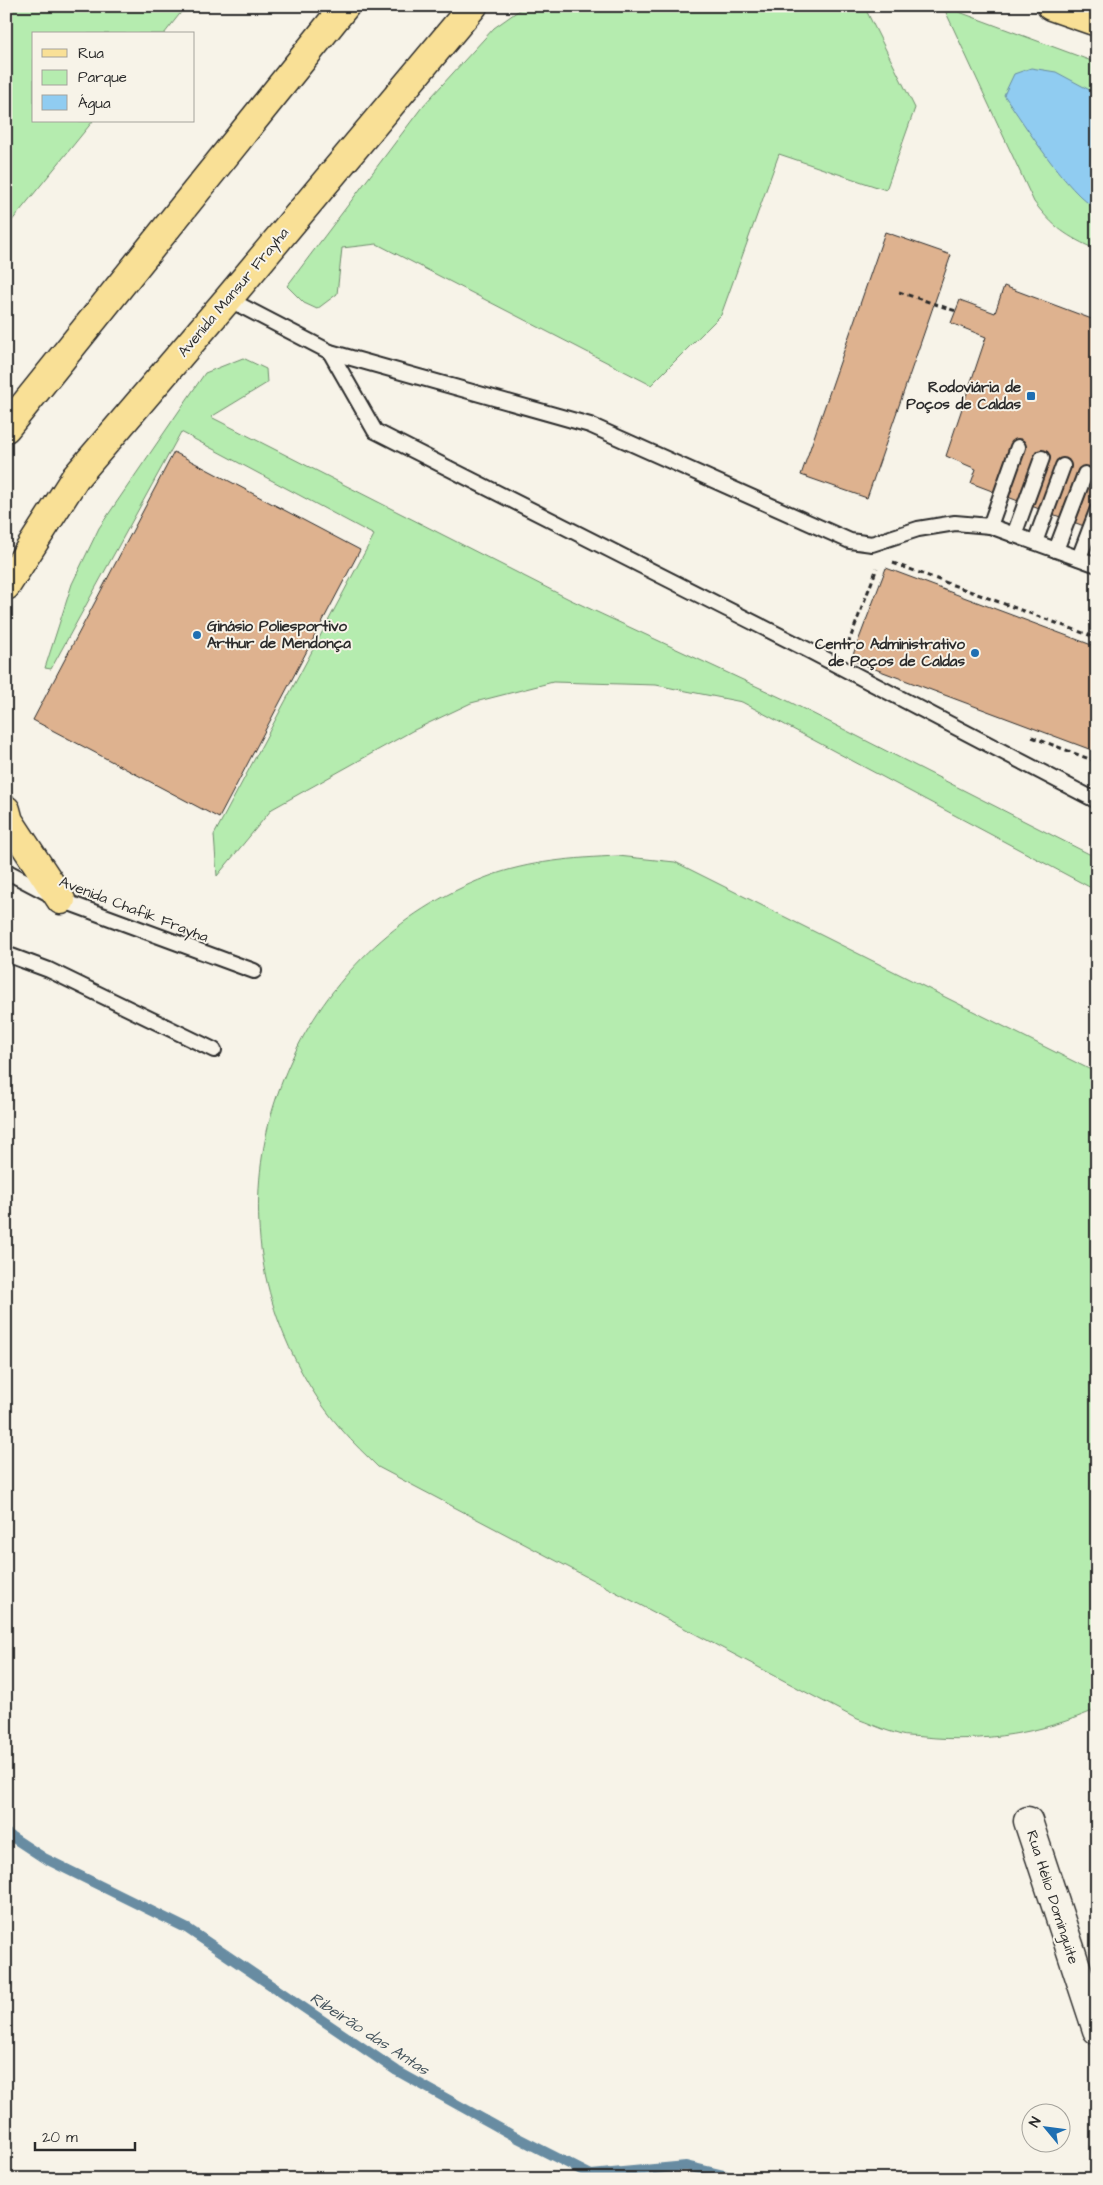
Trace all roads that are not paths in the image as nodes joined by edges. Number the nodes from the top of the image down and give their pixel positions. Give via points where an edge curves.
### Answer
1 (345, 6) edge
2 (472, 6) edge
3 (1051, 6) edge
4 (1097, 22) edge
5 (228, 299) junction
6 (330, 352) junction
7 (6, 428) edge
8 (1018, 447) dead end
9 (1042, 458) dead end
10 (1063, 466) dead end
11 (1085, 474) dead end
12 (1097, 511) edge
13 (990, 526) junction
14 (1014, 535) junction
15 (1035, 542) junction
16 (1056, 550) junction
17 (1079, 558) junction
18 (1097, 565) edge
19 (6, 586) edge
20 (1097, 801) edge
21 (6, 810) edge
22 (6, 871) edge
23 (61, 900) junction
24 (6, 954) edge
25 (254, 971) dead end
26 (214, 1050) dead end
27 (1028, 1821) dead end
28 (1097, 2030) edge

1 - 7 main road
2 - 5 main road, Avenida Mansur Frayha
3 - 4 main road
5 - 6 lane
5 - 19 main road, Avenida Mansur Frayha via 74,478
6 - 13 lane via 590,425 850,541 872,544 918,529 955,523
6 - 20 lane via 375,431 808,650
8 - 13 lane
9 - 14 lane
10 - 15 lane
11 - 16 lane
12 - 17 lane
13 - 14 lane
14 - 15 lane
15 - 16 lane
16 - 17 lane
17 - 18 lane
21 - 23 main road via 9,821
22 - 23 lane, Avenida Chafik Frayha
23 - 25 lane, Avenida Chafik Frayha
24 - 26 lane via 49,970
27 - 28 street, Rua Hélio Dominguite

